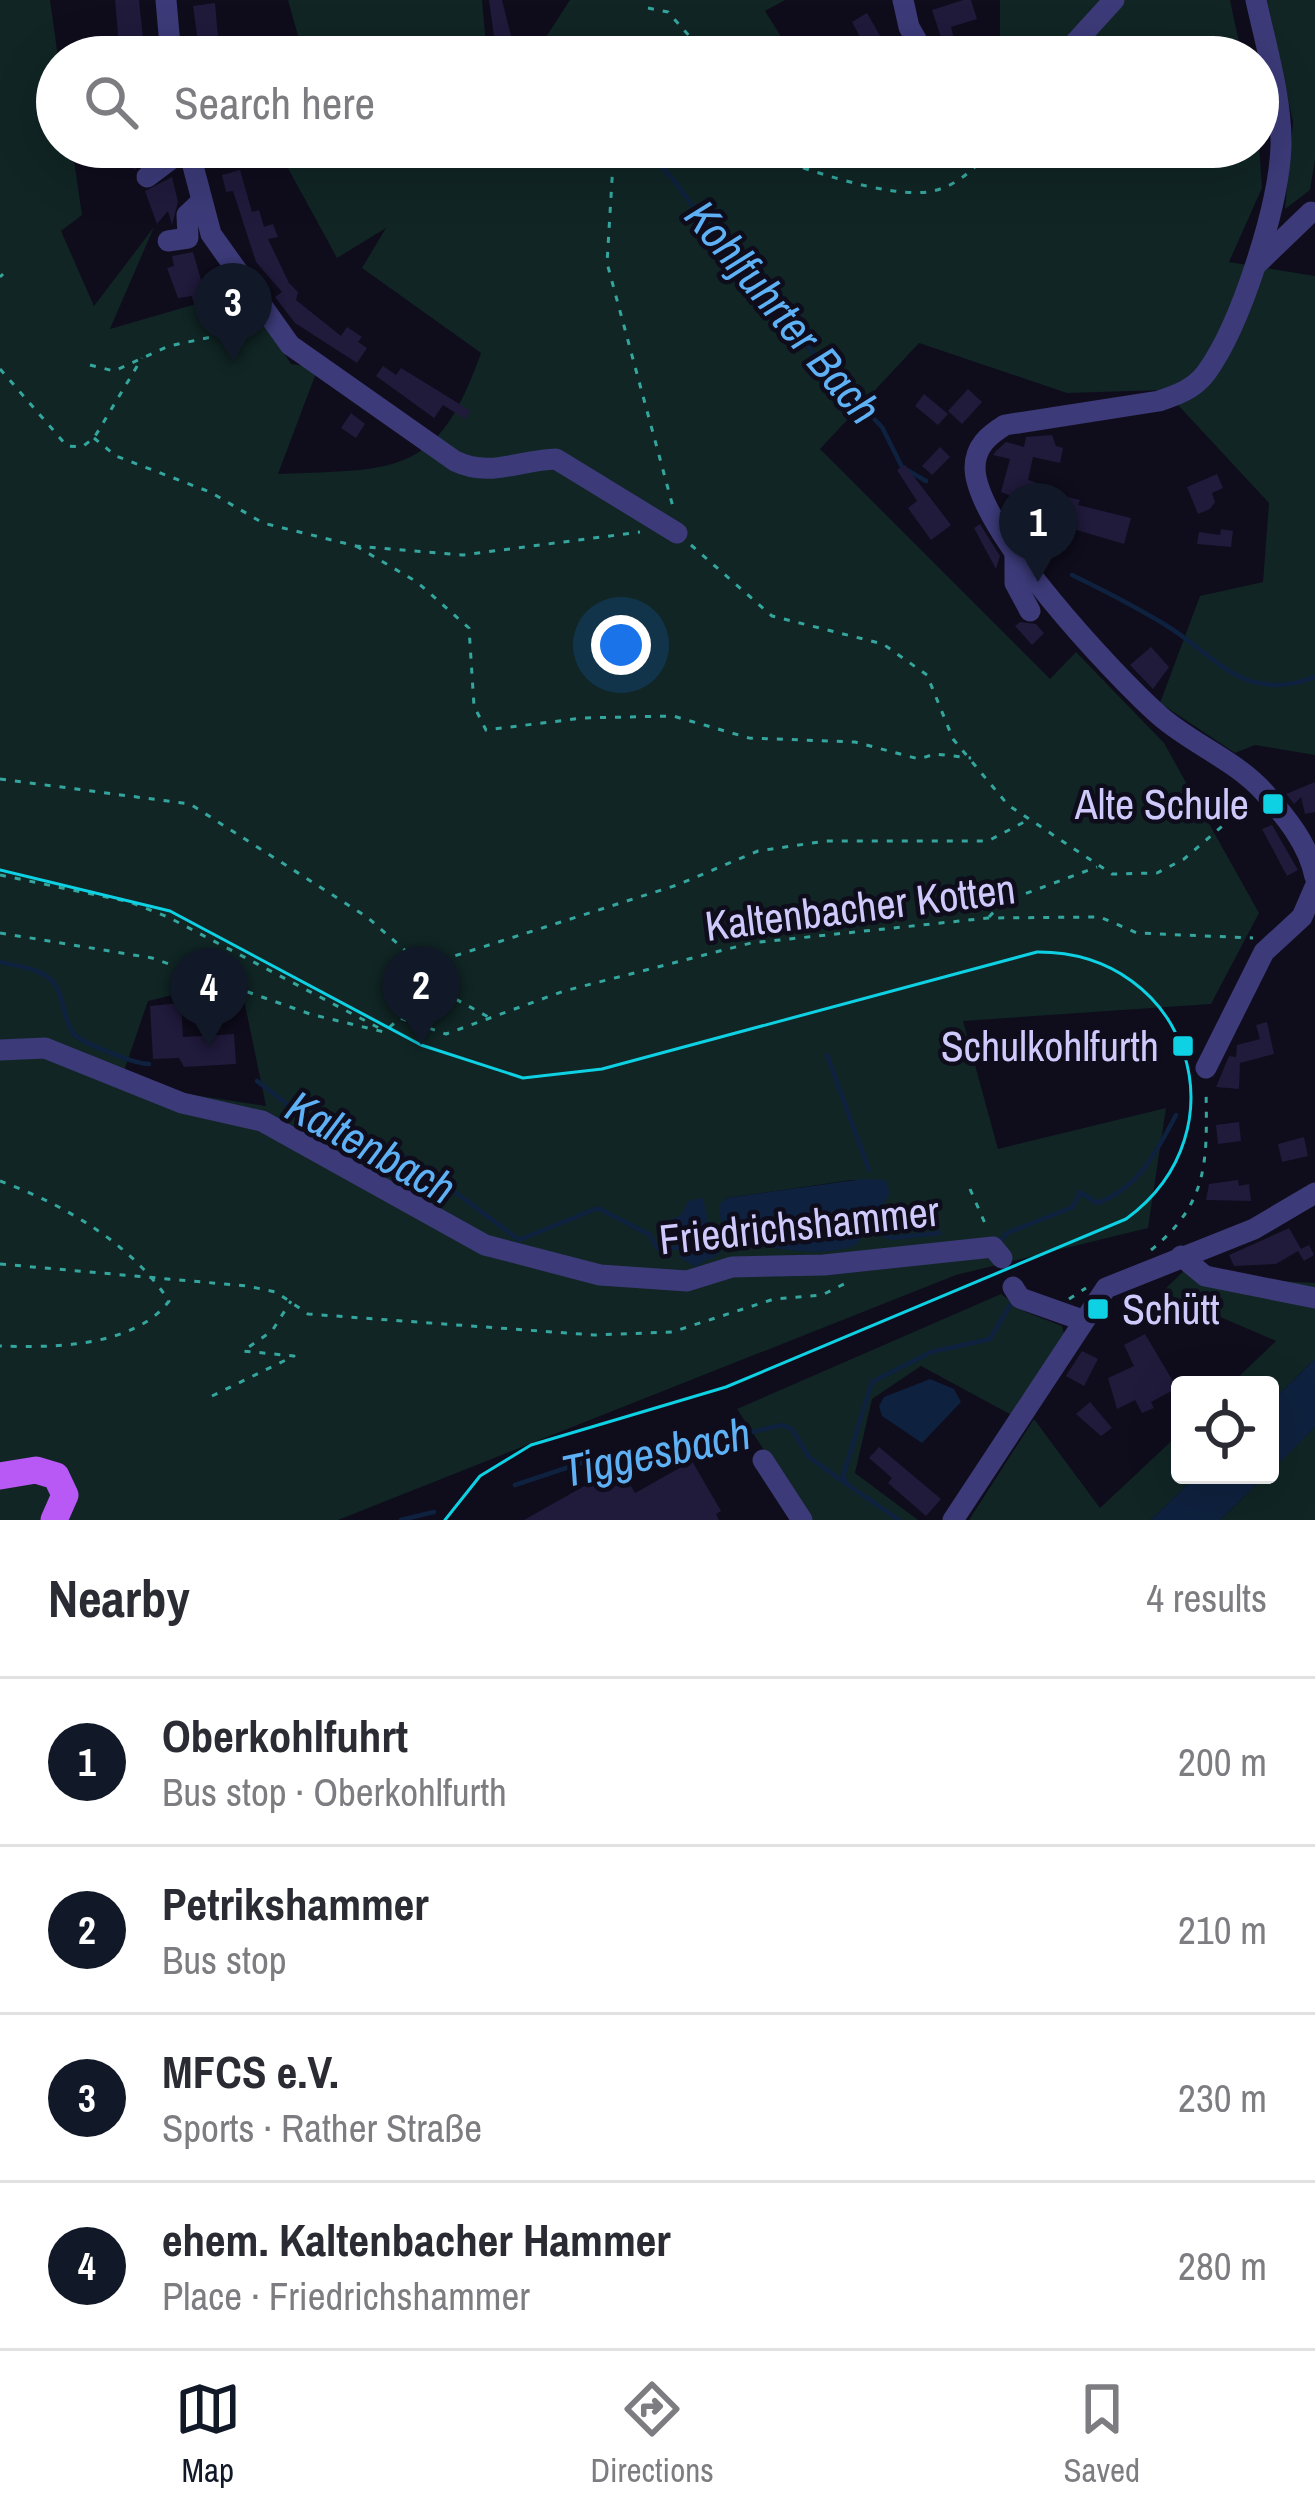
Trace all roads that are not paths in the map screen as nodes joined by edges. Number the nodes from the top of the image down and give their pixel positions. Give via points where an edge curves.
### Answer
1 (166, 0) edge
2 (904, 0) edge
3 (1114, 0) edge
4 (1256, 0) edge
5 (169, 36) edge
6 (914, 36) edge
7 (1081, 36) edge
8 (1262, 36) edge
9 (1279, 131) edge
10 (1279, 164) edge
11 (159, 168) edge
12 (193, 168) edge
13 (1279, 168) edge
14 (147, 177) dead end
15 (202, 201) junction
16 (1311, 212) dead end
17 (168, 241) dead end
18 (1252, 268) junction
19 (669, 526) road end
20 (1015, 548) junction
21 (1030, 611) dead end
22 (1313, 851) edge
23 (1315, 877) edge
24 (1315, 887) edge
25 (0, 1050) edge
26 (1206, 1068) road end
27 (1315, 1193) edge
28 (998, 1253) road end
29 (1181, 1256) junction
30 (1012, 1288) dead end
31 (1315, 1298) edge
32 (1082, 1320) junction
33 (763, 1460) dead end
34 (0, 1476) edge
35 (54, 1520) edge
36 (802, 1520) edge
37 (953, 1520) edge

1 - 5 street
2 - 6 street
3 - 7 street
4 - 8 street
9 - 10 street
11 - 14 street
12 - 15 street
13 - 18 street
15 - 17 street via 188,215 188,238
15 - 19 street via 226,261 290,345 455,461 493,470 556,459
16 - 18 street
18 - 20 street via 1205,374 1182,394 1023,420 987,436 975,469 985,508
20 - 21 street via 1015,583
20 - 22 street via 1071,625 1160,715 1263,791
22 - 23 street
24 - 26 street via 1302,917 1264,952
25 - 28 street, Friedrichshammer via 45,1048 182,1103 262,1121 485,1245 600,1275 687,1281 732,1267
27 - 29 street
29 - 31 street via 1205,1276
29 - 32 street via 1106,1288
30 - 32 street
32 - 37 street
33 - 36 street
34 - 35 main road via 37,1469 56,1476 64,1504

